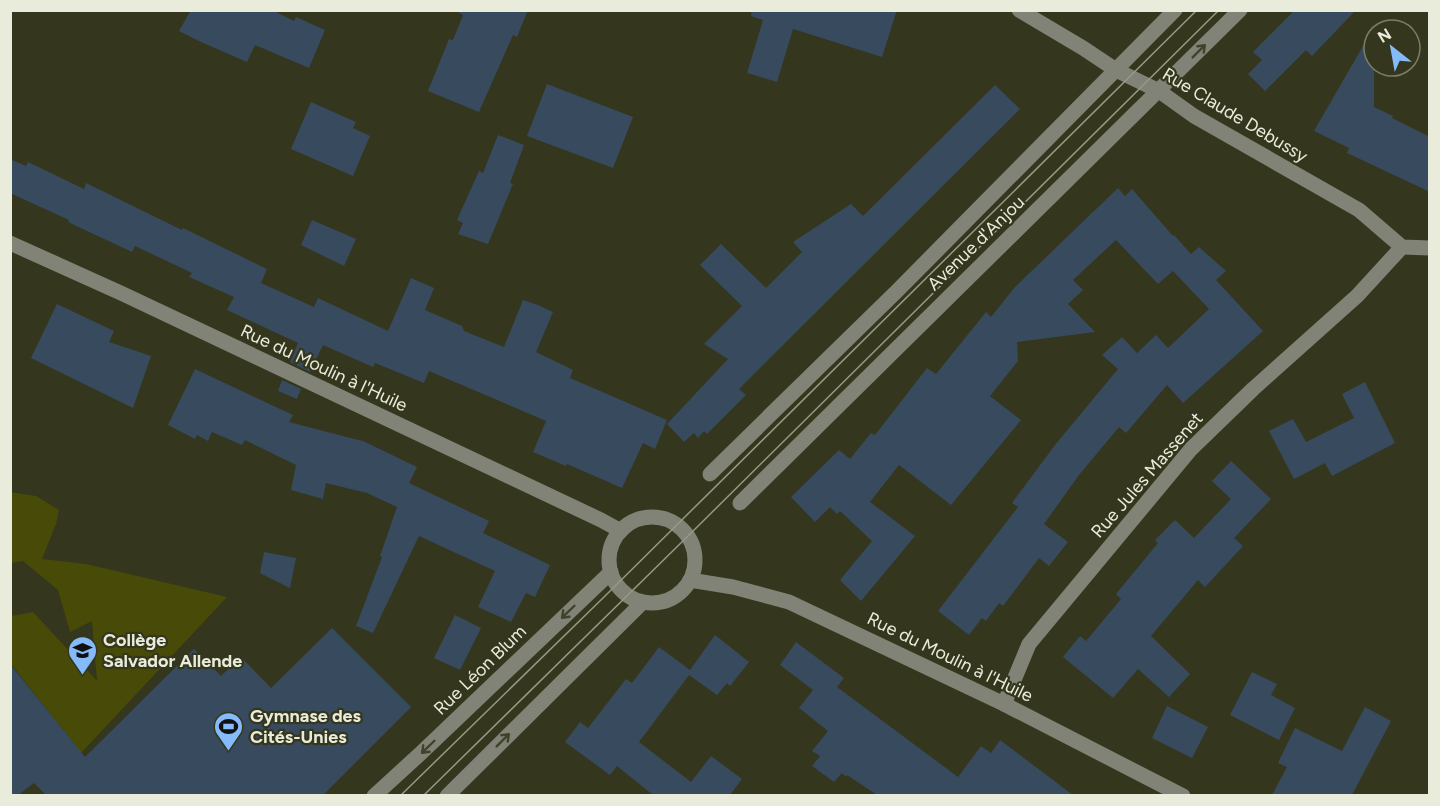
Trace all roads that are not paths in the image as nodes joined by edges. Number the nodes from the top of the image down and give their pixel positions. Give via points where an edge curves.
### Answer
1 (1019, 10) edge
2 (1175, 10) edge
3 (1240, 10) edge
4 (1116, 70) junction
5 (1159, 91) junction
6 (10, 243) edge
7 (1402, 247) junction
8 (1430, 248) edge
9 (710, 474) dead end
10 (740, 503) dead end
11 (621, 531) junction
12 (611, 572) junction
13 (690, 580) junction
14 (643, 602) junction
15 (1004, 704) junction
16 (374, 795) edge
17 (447, 795) edge
18 (1183, 795) edge

1 - 4 street, Rue Claude Debussy
2 - 4 street, Avenue d'Anjou
5 -> 3 street, Avenue d'Anjou
4 - 5 street, Rue Claude Debussy
4 - 9 street, Avenue d'Anjou
5 - 7 street, Rue Claude Debussy via 1194,116 1359,210
5 - 10 street, Avenue d'Anjou
6 - 11 street, Rue du Moulin à l'Huile
7 - 8 street
7 - 15 street, Rue Jules Massenet via 1357,296 1191,449 1029,644
11 - 12 street via 610,551
11 - 13 street via 645,517 678,524 695,552
12 - 14 street via 622,591
12 -> 16 street, Rue Léon Blum
13 - 14 street via 671,599
13 - 15 street, Rue du Moulin à l'Huile via 789,602
17 -> 14 street
15 - 18 street, Rue du Moulin à l'Huile

